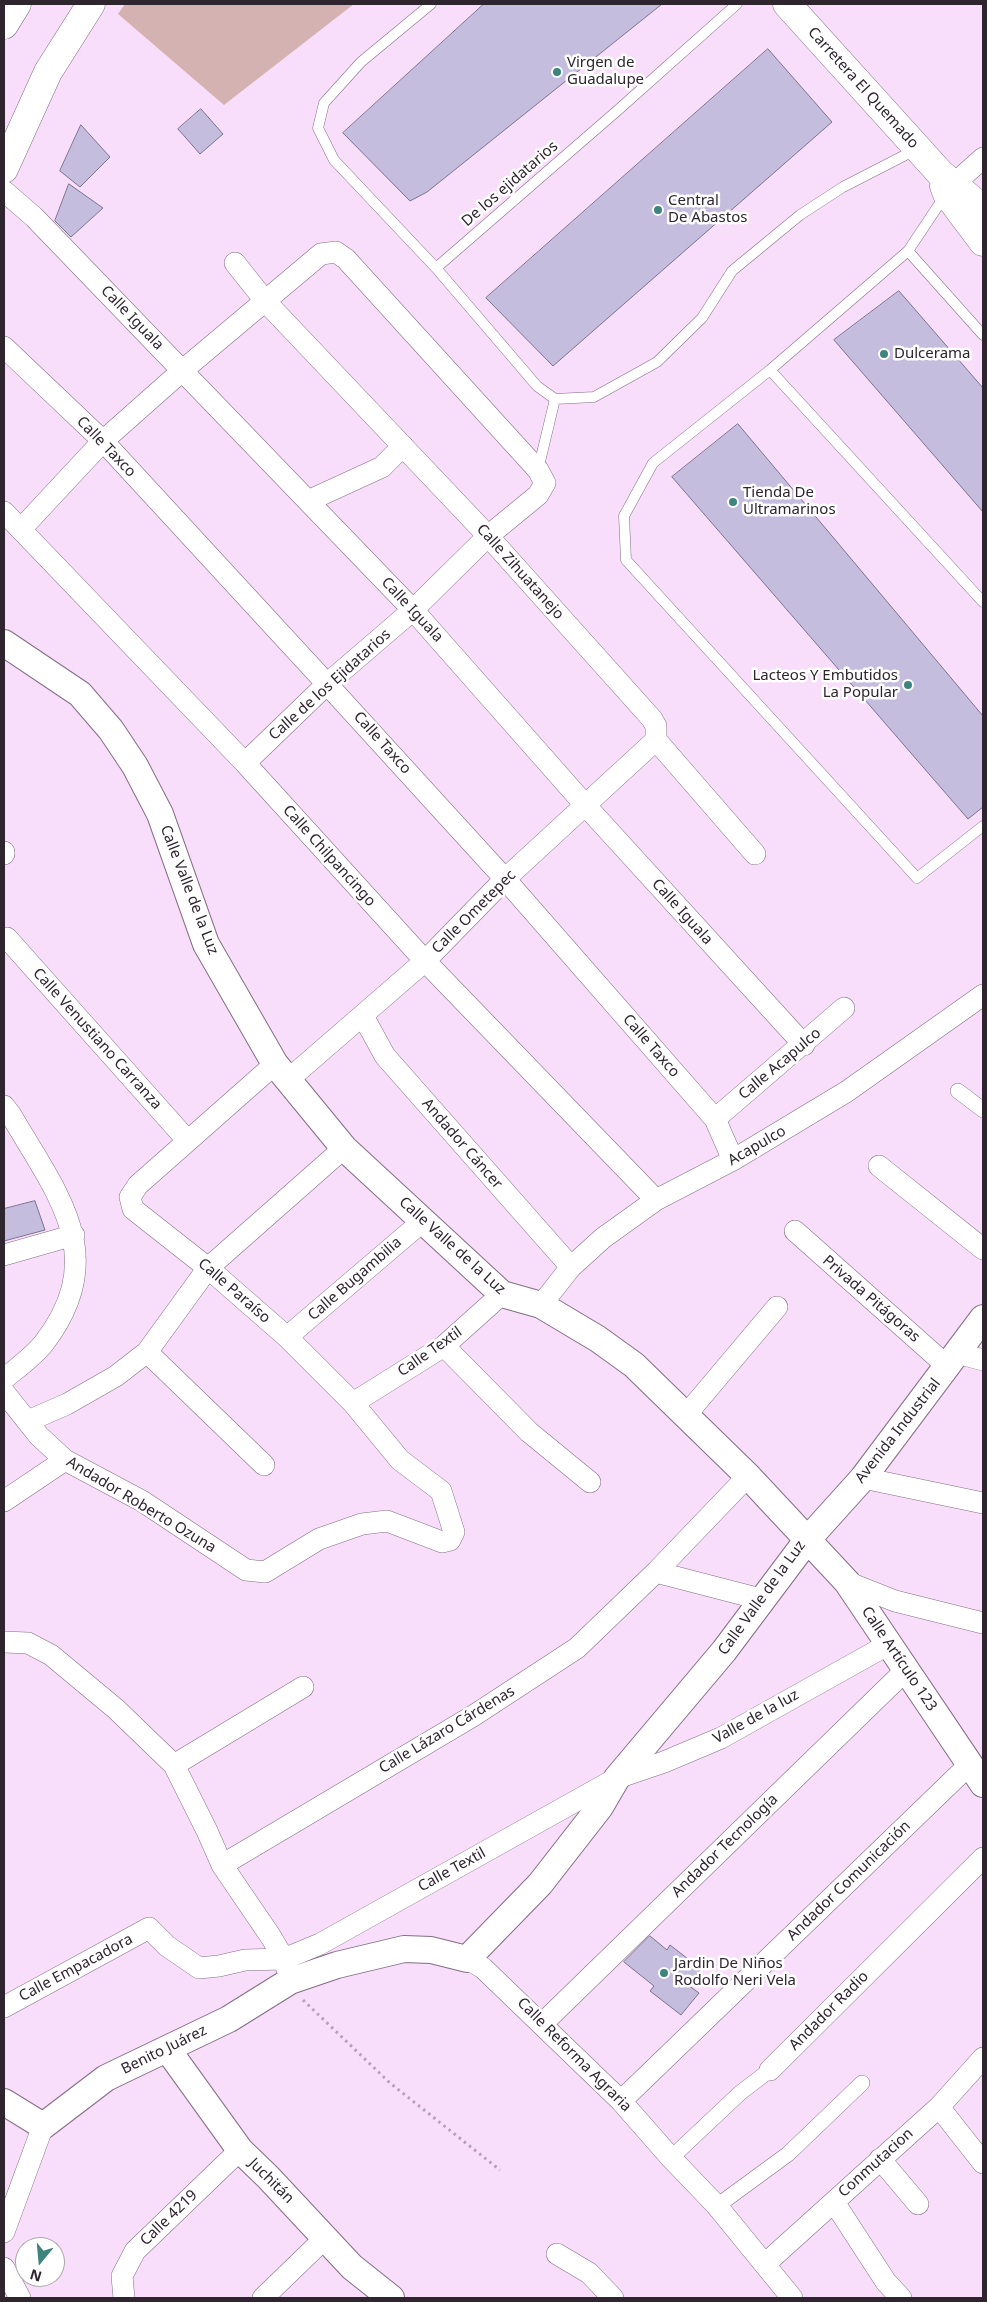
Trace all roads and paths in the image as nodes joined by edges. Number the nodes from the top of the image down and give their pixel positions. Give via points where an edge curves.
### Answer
1 (17, 4) edge
2 (92, 4) edge
3 (430, 4) edge
4 (737, 4) edge
5 (787, 4) edge
6 (4, 25) edge
7 (918, 149) junction
8 (983, 158) edge
9 (4, 169) edge
10 (947, 183) junction
11 (4, 192) edge
12 (983, 209) edge
13 (983, 242) edge
14 (908, 251) junction
15 (235, 263) dead end
16 (436, 268) junction
17 (266, 302) junction
18 (983, 335) edge
19 (4, 348) edge
20 (183, 370) junction
21 (770, 370) junction
22 (555, 399) junction
23 (103, 441) junction
24 (403, 446) junction
25 (542, 476) junction
26 (308, 501) junction
27 (4, 512) edge
28 (21, 529) junction
29 (488, 536) junction
30 (983, 602) edge
31 (413, 610) junction
32 (4, 644) edge
33 (327, 684) junction
34 (656, 740) junction
35 (245, 763) junction
36 (586, 806) junction
37 (983, 826) edge
38 (754, 854) dead end
39 (506, 880) junction
40 (7, 938) dead end
41 (425, 961) junction
42 (983, 995) edge
43 (844, 1008) dead end
44 (363, 1016) junction
45 (804, 1045) junction
46 (282, 1071) junction
47 (958, 1091) dead end
48 (4, 1106) edge
49 (983, 1110) edge
50 (716, 1118) junction
51 (187, 1140) junction
52 (344, 1148) junction
53 (733, 1160) junction
54 (879, 1166) dead end
55 (656, 1200) junction
56 (423, 1220) junction
57 (795, 1231) dead end
58 (74, 1236) junction
59 (983, 1248) edge
60 (4, 1255) edge
61 (571, 1267) junction
62 (208, 1268) junction
63 (502, 1294) junction
64 (541, 1306) junction
65 (777, 1307) dead end
66 (983, 1318) edge
67 (287, 1337) junction
68 (444, 1346) junction
69 (147, 1352) junction
70 (952, 1360) junction
71 (983, 1360) edge
72 (4, 1379) edge
73 (4, 1392) edge
74 (353, 1404) junction
75 (686, 1416) junction
76 (28, 1421) junction
77 (65, 1460) junction
78 (264, 1465) dead end
79 (748, 1476) junction
80 (863, 1478) junction
81 (590, 1482) dead end
82 (4, 1501) edge
83 (983, 1503) edge
84 (808, 1539) junction
85 (265, 1572) joint
86 (656, 1572) junction
87 (847, 1582) junction
88 (764, 1600) junction
89 (983, 1623) edge
90 (4, 1642) edge
91 (890, 1644) junction
92 (907, 1670) junction
93 (302, 1687) dead end
94 (174, 1766) junction
95 (976, 1774) edge
96 (617, 1778) junction
97 (983, 1858) edge
98 (222, 1864) junction
99 (468, 1959) junction
100 (287, 1970) junction
101 (4, 2007) edge
102 (543, 2023) junction
103 (168, 2050) junction
104 (983, 2058) edge
105 (770, 2070) joint
106 (862, 2083) dead end
107 (621, 2100) junction
108 (4, 2102) edge
109 (939, 2107) junction
110 (43, 2126) junction
111 (240, 2150) junction
112 (671, 2158) junction
113 (880, 2159) junction
114 (983, 2163) edge
115 (500, 2170) dead end
116 (834, 2202) junction
117 (918, 2204) dead end
118 (717, 2206) junction
119 (4, 2232) edge
120 (325, 2238) junction
121 (557, 2254) dead end
122 (765, 2264) junction
123 (4, 2268) edge
124 (20, 2298) edge
125 (124, 2298) edge
126 (263, 2298) edge
127 (391, 2298) edge
128 (612, 2298) edge
129 (792, 2298) edge
130 (901, 2298) edge

1 - 6 main road
2 - 9 main road via 48,72
3 - 16 lane via 355,69 324,103 318,128 334,160
4 - 16 lane, De los ejidatarios
5 - 7 main road, Carretera El Quemado
7 - 10 main road, Carretera El Quemado
7 - 22 lane via 842,186 800,215 732,271 702,318 656,362 594,398
8 - 10 street
10 - 12 main road, Carretera El Quemado
10 - 13 main road, Carretera El Quemado
10 - 14 lane
11 - 20 street, Calle Iguala via 34,217
14 - 18 lane
14 - 21 lane
15 - 17 street, Calle Zihuatanejo
16 - 22 lane via 536,386
17 - 20 street
17 - 24 street, Calle Zihuatanejo
17 - 25 street via 321,254 336,252 346,259
19 - 23 street, Calle Taxco
20 - 23 street
20 - 26 street, Calle Iguala
21 - 30 lane
21 - 37 lane via 653,463 624,516 626,560 917,878
22 - 25 lane, Calle de los Ejidatarios
23 - 28 street
23 - 33 street, Calle Taxco
24 - 26 street via 382,467
24 - 29 street, Calle Zihuatanejo
25 - 29 street, Calle de los Ejidatarios via 538,494
26 - 31 street, Calle Iguala
27 - 28 street, Calle Chilpancingo
28 - 35 street, Calle Chilpancingo
29 - 31 street, Calle de los Ejidatarios
29 - 34 street, Calle Zihuatanejo via 652,719 656,726
31 - 33 street, Calle de los Ejidatarios
31 - 36 street, Calle Iguala
32 - 46 street, Calle Valle de la Luz via 80,694 111,730 135,766 160,814 206,944
33 - 35 street, Calle de los Ejidatarios
33 - 39 street, Calle Taxco
34 - 36 street, Calle Ometepec
34 - 38 street, Calle Zihuatanejo
35 - 41 street, Calle Chilpancingo
36 - 39 street, Calle Ometepec
36 - 45 street, Calle Iguala
39 - 41 street, Calle Ometepec
39 - 50 street, Calle Taxco
40 - 51 street, Calle Venustiano Carranza
41 - 44 street, Calle Ometepec
41 - 55 street, Calle Chilpancingo
42 - 53 street, Acapulco via 846,1092
43 - 45 street, Calle Acapulco
44 - 46 street, Calle Ometepec
44 - 61 street, Andador Cáncer via 385,1056
45 - 50 street, Calle Acapulco
46 - 51 street, Calle Paraíso
46 - 52 street, Calle Valle de la Luz
47 - 49 street
48 - 58 street via 62,1203
50 - 53 street, Calle Taxco
51 - 62 street, Calle Paraíso via 138,1185 130,1197 133,1209
52 - 56 street, Calle Valle de la Luz
52 - 62 street
53 - 55 street, Acapulco
54 - 59 street
55 - 61 street, Acapulco via 603,1238
56 - 63 street, Calle Valle de la Luz
56 - 67 street, Calle Bugambilia
57 - 70 street, Privada Pitágoras
58 - 60 street
58 - 72 street via 77,1272 65,1309 43,1344
61 - 64 street, Acapulco
62 - 67 street, Calle Paraíso
62 - 69 street
63 - 64 street, Calle Valle de la Luz
63 - 68 street, Calle Textil
64 - 75 street, Calle Valle de la Luz via 598,1339 634,1365
65 - 75 street
66 - 70 street, Avenida Industrial
67 - 74 street, Calle Paraíso
68 - 74 street, Calle Textil
68 - 81 street via 528,1432
69 - 76 street via 116,1376 67,1404
69 - 78 street
70 - 71 street
70 - 80 street, Avenida Industrial
73 - 76 street, Andador Roberto Ozuna
74 - 85 street, Calle Paraíso via 400,1460 441,1490 454,1532 450,1540 442,1542 387,1521 362,1524 320,1539
75 - 79 street, Calle Valle de la Luz
76 - 77 street, Andador Roberto Ozuna
77 - 82 street
77 - 85 street, Andador Roberto Ozuna via 142,1502 246,1570
79 - 84 street, Calle Valle de la Luz
79 - 86 street, Calle Lázaro Cárdenas
80 - 83 street
80 - 84 street, Avenida Industrial
84 - 87 street, Calle Artículo 123
84 - 88 street, Calle Valle de la Luz
86 - 88 street
86 - 98 street, Calle Lázaro Cárdenas via 577,1648 473,1716
87 - 89 street via 895,1601
87 - 91 street, Calle Artículo 123
88 - 96 street, Calle Valle de la Luz
90 - 94 street via 28,1643 51,1655 116,1708
91 - 92 street, Calle Artículo 123
91 - 96 street, Valle de la luz via 721,1738
92 - 95 street, Calle Artículo 123
92 - 102 street, Andador Tecnología
93 - 94 street
94 - 98 street
95 - 107 street, Andador Comunicación
96 - 99 street, Calle Valle de la Luz via 600,1807 540,1884
96 - 100 street, Calle Textil via 320,1944
97 - 105 street, Andador Radio
98 - 100 street
99 - 100 street, Calle Reforma Agraria via 430,1950 404,1949 337,1965
99 - 102 street, Calle Reforma Agraria via 483,1968
100 - 101 street, Calle Empacadora via 244,1960 198,1968 148,1928
100 - 103 street, Benito Juárez via 229,2019
100 - 115 path via 299,1997 390,2083
102 - 107 street, Calle Reforma Agraria
103 - 110 street, Benito Juárez via 106,2078
103 - 111 street, Juchitán
104 - 109 street, Conmutacion
105 - 112 street, Andador Radio via 740,2093
106 - 118 street via 788,2154
107 - 112 street, Calle Reforma Agraria
108 - 110 street
109 - 113 street, Conmutacion
109 - 114 street
110 - 119 street
111 - 120 street, Juchitán
111 - 125 street, Calle 4219 via 135,2251 122,2276
112 - 118 street, Calle Reforma Agraria
113 - 116 street, Conmutacion
113 - 117 street
116 - 122 street, Conmutacion
116 - 130 street via 886,2282
118 - 122 street, Calle Reforma Agraria
120 - 126 street
120 - 127 street, Juchitán via 352,2267
121 - 128 street via 589,2273
122 - 129 street, Calle Reforma Agraria
123 - 124 street

